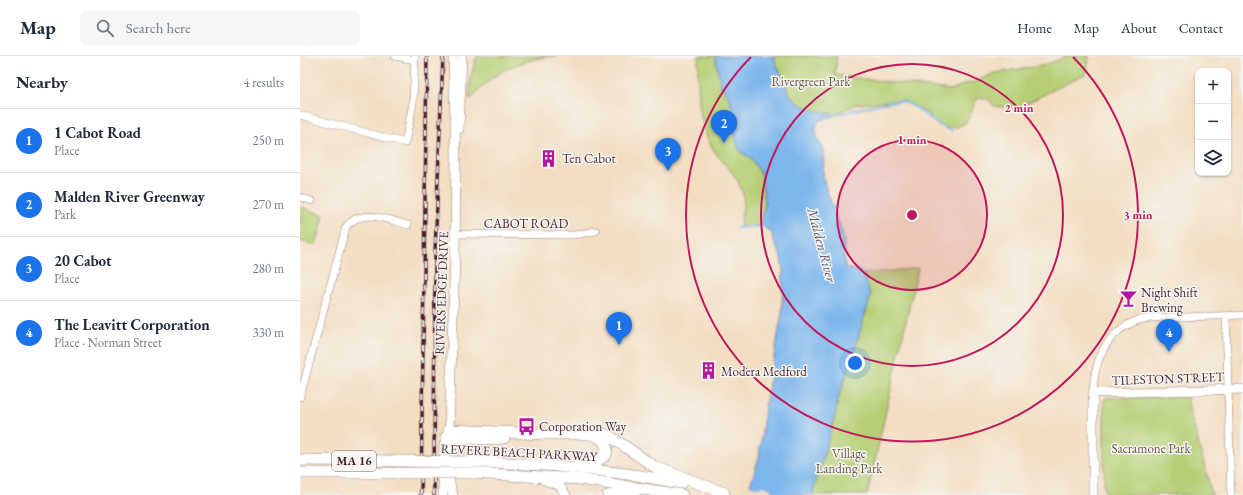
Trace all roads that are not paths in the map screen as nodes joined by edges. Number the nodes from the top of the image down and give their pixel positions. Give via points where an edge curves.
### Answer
1 (395, 56) edge
2 (453, 56) edge
3 (462, 56) edge
4 (415, 58) edge
5 (300, 115) edge
6 (456, 157) junction
7 (300, 197) edge
8 (312, 200) dead end
9 (408, 225) dead end
10 (596, 231) dead end
11 (456, 234) junction
12 (1243, 315) edge
13 (1226, 316) junction
14 (300, 364) edge
15 (308, 366) junction
16 (1228, 389) junction
17 (1243, 389) edge
18 (1093, 392) junction
19 (300, 397) edge
20 (584, 434) junction
21 (449, 436) junction
22 (303, 459) edge
23 (550, 466) junction
24 (300, 473) edge
25 (507, 474) junction
26 (679, 494) edge
27 (729, 494) edge
28 (443, 495) edge
29 (453, 495) edge
30 (566, 495) edge
31 (607, 495) edge
32 (1093, 495) edge
33 (1231, 495) edge

1 - 4 street
2 - 6 main road, RIVERS EDGE DRIVE
3 - 6 main road, RIVERS EDGE DRIVE
4 - 5 street via 412,109 405,143
6 - 11 main road, RIVERS EDGE DRIVE
7 - 8 street
9 - 15 street via 369,216 356,219 347,225
10 - 11 street, CABOT ROAD via 574,235
11 - 21 main road, RIVERS EDGE DRIVE
12 - 13 street
13 - 16 street
13 - 18 street via 1154,318 1136,321 1127,326 1110,340 1103,350 1096,366
14 - 15 street
15 - 19 street
16 - 17 main road, TILESTON STREET
16 - 18 main road, TILESTON STREET
16 - 33 street
18 - 32 main road
20 - 21 highway via 544,434 489,439
20 - 23 highway via 596,436 604,441 607,451 604,458 593,462
20 - 27 highway via 608,435 657,468
21 - 28 main road, RIVERS EDGE DRIVE via 444,448
21 - 29 main road, RIVERS EDGE DRIVE via 450,483
22 - 23 highway, REVERE BEACH PARKWAY / MA 16, bridge
23 - 27 highway, REVERE BEACH PARKWAY / MA 16 via 652,478
24 - 25 highway, REVERE BEACH PARKWAY / MA 16, bridge
25 - 26 highway, REVERE BEACH PARKWAY / MA 16 via 591,481
25 - 30 main road via 554,482 563,488
26 - 31 main road via 639,491

